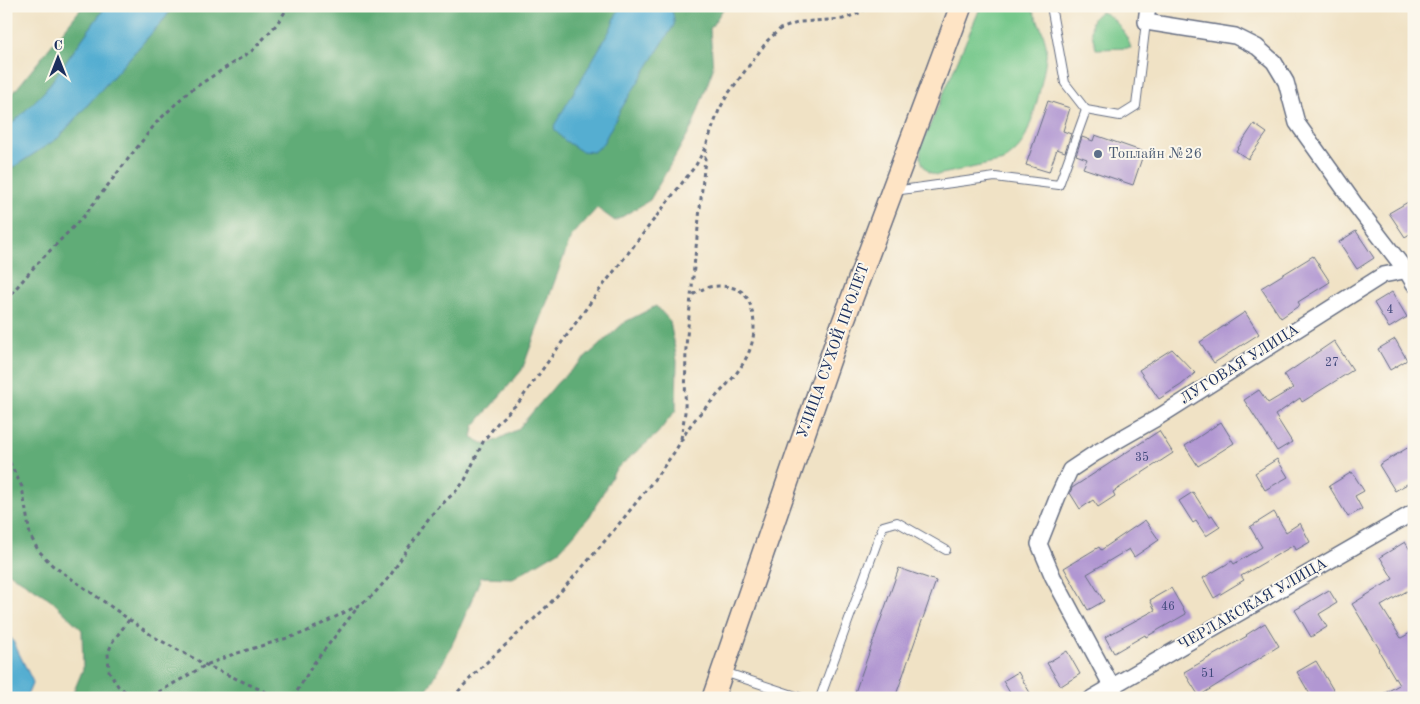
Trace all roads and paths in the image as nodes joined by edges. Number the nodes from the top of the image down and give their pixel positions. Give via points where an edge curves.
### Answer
1 (289, 6) edge
2 (866, 6) edge
3 (961, 6) edge
4 (1051, 6) edge
5 (1148, 6) edge
6 (1146, 22) junction
7 (1086, 110) junction
8 (706, 146) junction
9 (892, 192) junction
10 (1412, 275) edge
11 (692, 295) junction
12 (6, 300) edge
13 (681, 441) junction
14 (6, 455) edge
15 (1414, 512) edge
16 (946, 550) dead end
17 (361, 604) junction
18 (129, 620) junction
19 (206, 665) junction
20 (722, 672) junction
21 (1115, 692) edge
22 (280, 698) edge
23 (294, 698) edge
24 (453, 698) edge
25 (713, 698) edge
26 (802, 698) edge
27 (820, 698) edge
28 (1092, 698) edge

1 - 12 path via 253,50 188,92 156,123 84,216
2 - 8 path via 862,12 842,19 800,22 780,29 728,94
3 - 9 main road, УЛИЦА СУХОЙ ПРОЛЕТ
4 - 7 lane via 1066,83
5 - 6 street
6 - 7 lane via 1136,106 1120,116
6 - 10 street via 1235,36 1257,47 1274,62 1286,82 1297,123
7 - 9 lane via 1059,185 995,177
8 - 11 path
8 - 17 path via 696,166 595,296 525,394 484,440 459,488 431,515 390,576
9 - 20 main road, УЛИЦА СУХОЙ ПРОЛЕТ via 839,333
10 - 21 street, ЛУГОВАЯ УЛИЦА via 1383,275 1070,470 1039,544 1053,577
11 - 13 path via 686,346 686,412
11 - 13 path via 709,287 741,291 751,303 755,328 749,355 735,376 691,424
13 - 24 path via 631,507 552,601 468,679
14 - 18 path via 22,487 30,534 38,550 52,564
15 - 21 street, ЧЕРЛАКСКАЯ УЛИЦА
16 - 27 lane via 897,522 883,526
17 - 19 path via 304,634
17 - 23 path via 314,663
18 - 19 path
18 - 19 path via 108,653 109,671 118,686 130,696 144,698 157,693
19 - 22 path
20 - 25 main road, УЛИЦА СУХОЙ ПРОЛЕТ
20 - 26 lane
21 - 28 street, ЧЕРЛАКСКАЯ УЛИЦА

